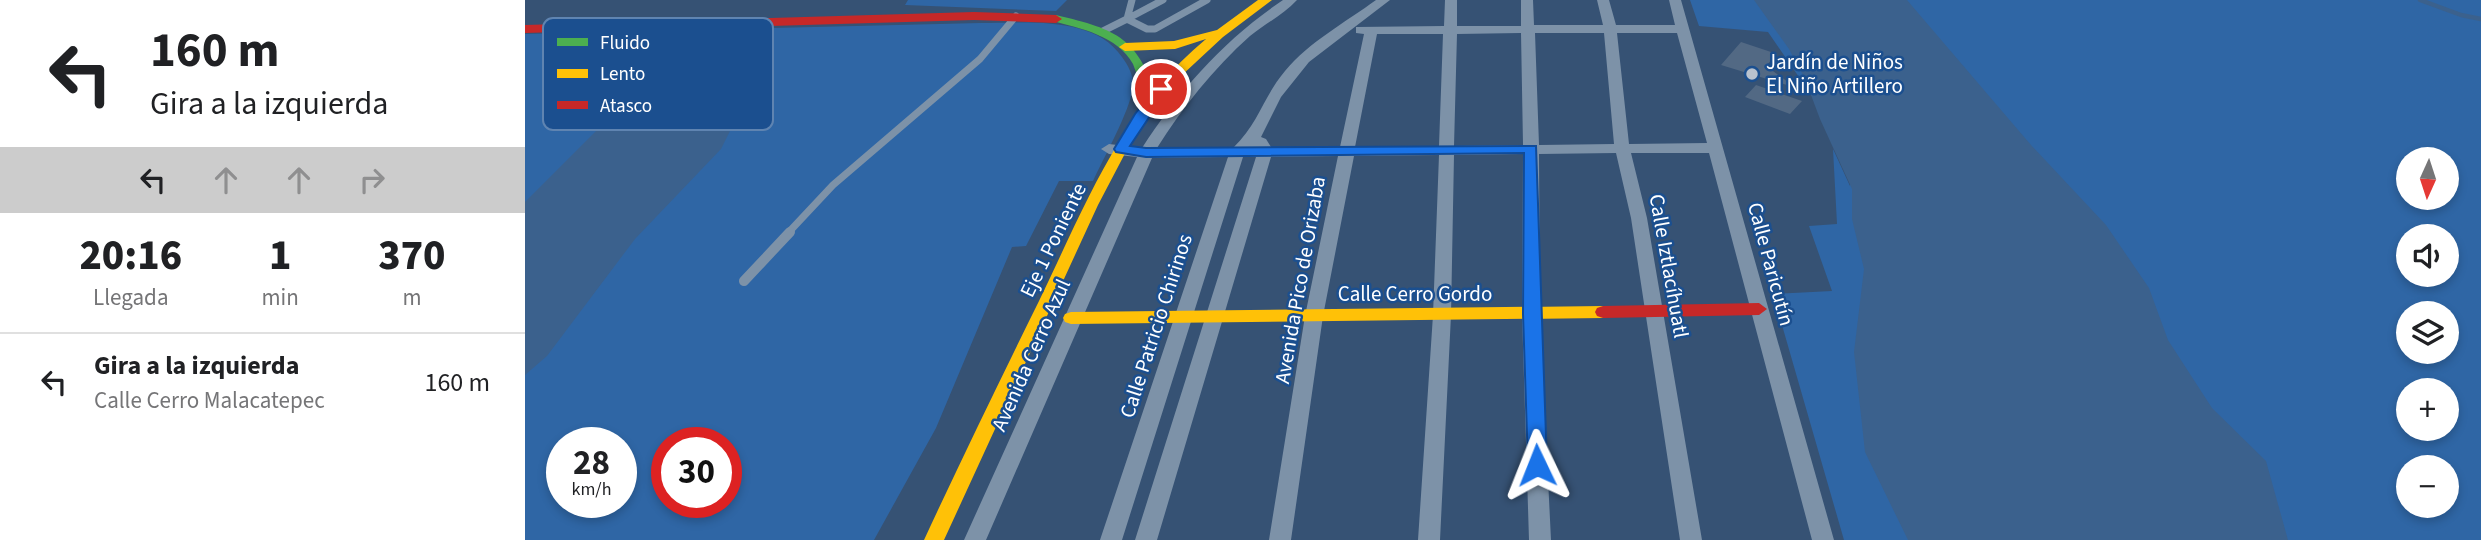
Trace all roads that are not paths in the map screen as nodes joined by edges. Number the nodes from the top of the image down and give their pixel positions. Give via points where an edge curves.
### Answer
1 (1132, 0) edge
2 (1163, 0) edge
3 (1206, 0) edge
4 (1266, 0) edge
5 (1291, 0) edge
6 (1384, 0) edge
7 (1451, 0) edge
8 (1527, 0) edge
9 (1603, 0) edge
10 (1675, 0) edge
11 (1016, 16) junction
12 (1127, 19) junction
13 (773, 22) edge
14 (525, 29) edge
15 (543, 29) edge
16 (1224, 29) junction
17 (1610, 29) junction
18 (1683, 29) junction
19 (1345, 30) junction
20 (1371, 30) junction
21 (1450, 30) junction
22 (1529, 30) junction
23 (1101, 32) junction
24 (1125, 47) junction
25 (1151, 101) junction
26 (1257, 133) junction
27 (1622, 148) junction
28 (1716, 148) junction
29 (1115, 149) junction
30 (1531, 149) junction
31 (1446, 150) junction
32 (1265, 151) junction
33 (1347, 151) junction
34 (1237, 152) junction
35 (1146, 153) junction
36 (744, 281) dead end
37 (1759, 309) junction
38 (1654, 312) junction
39 (1531, 314) junction
40 (1442, 315) junction
41 (1314, 316) junction
42 (1183, 317) junction
43 (1213, 317) junction
44 (1071, 318) junction
45 (1146, 432) junction
46 (1178, 432) junction
47 (933, 540) edge
48 (975, 540) edge
49 (1111, 540) edge
50 (1146, 540) edge
51 (1280, 540) edge
52 (1429, 540) edge
53 (1540, 540) edge
54 (1691, 540) edge
55 (1823, 540) edge

1 - 12 lane
2 - 12 lane
3 - 12 lane via 1152,29
4 - 16 street, Eje 1 Poniente
5 - 35 street, Avenida Cerro Azul via 1235,42 1204,73 1173,108
6 - 19 street, Calle Patricio Chirinos
7 - 21 street
8 - 22 street
9 - 17 street, Calle Iztlacíhuatl
10 - 18 street, Calle Paricutín
11 - 13 street
11 - 23 street via 1061,20
11 - 36 lane via 980,59 833,185
12 - 23 lane
14 - 15 street
16 - 24 street via 1175,45
16 - 25 street, Eje 1 Poniente
17 - 18 street
17 - 22 street
17 - 27 street, Calle Iztlacíhuatl
18 - 28 street, Calle Paricutín
19 - 20 street
19 - 26 street, Calle Patricio Chirinos via 1289,75
20 - 21 street
20 - 33 street, Avenida Pico de Orizaba
21 - 22 street
21 - 31 street
22 - 30 street
23 - 24 street
24 - 25 street via 1137,60
25 - 29 street, Eje 1 Poniente
26 - 32 street
26 - 34 street, Calle Patricio Chirinos
27 - 28 street
27 - 30 street
27 - 38 street, Calle Iztlacíhuatl
28 - 37 street, Calle Paricutín
29 - 35 street
29 - 47 street, Eje 1 Poniente
30 - 31 street
30 - 39 street
31 - 33 street
31 - 40 street
32 - 33 street
32 - 34 street
32 - 43 street
33 - 41 street, Avenida Pico de Orizaba
34 - 35 street
34 - 42 street, Calle Patricio Chirinos
35 - 44 street, Avenida Cerro Azul
37 - 38 street, Calle Cerro Gordo
37 - 55 street, Calle Paricutín
38 - 39 street, Calle Cerro Gordo
38 - 54 street, Calle Iztlacíhuatl
39 - 40 street, Calle Cerro Gordo
39 - 53 street
40 - 41 street, Calle Cerro Gordo
40 - 52 street
41 - 43 street, Calle Cerro Gordo
41 - 51 street, Avenida Pico de Orizaba
42 - 43 street, Calle Cerro Gordo
42 - 44 street, Calle Cerro Gordo
42 - 45 street, Calle Patricio Chirinos
43 - 46 street
44 - 48 street, Avenida Cerro Azul
45 - 46 street
45 - 49 street, Calle Patricio Chirinos
46 - 50 street

